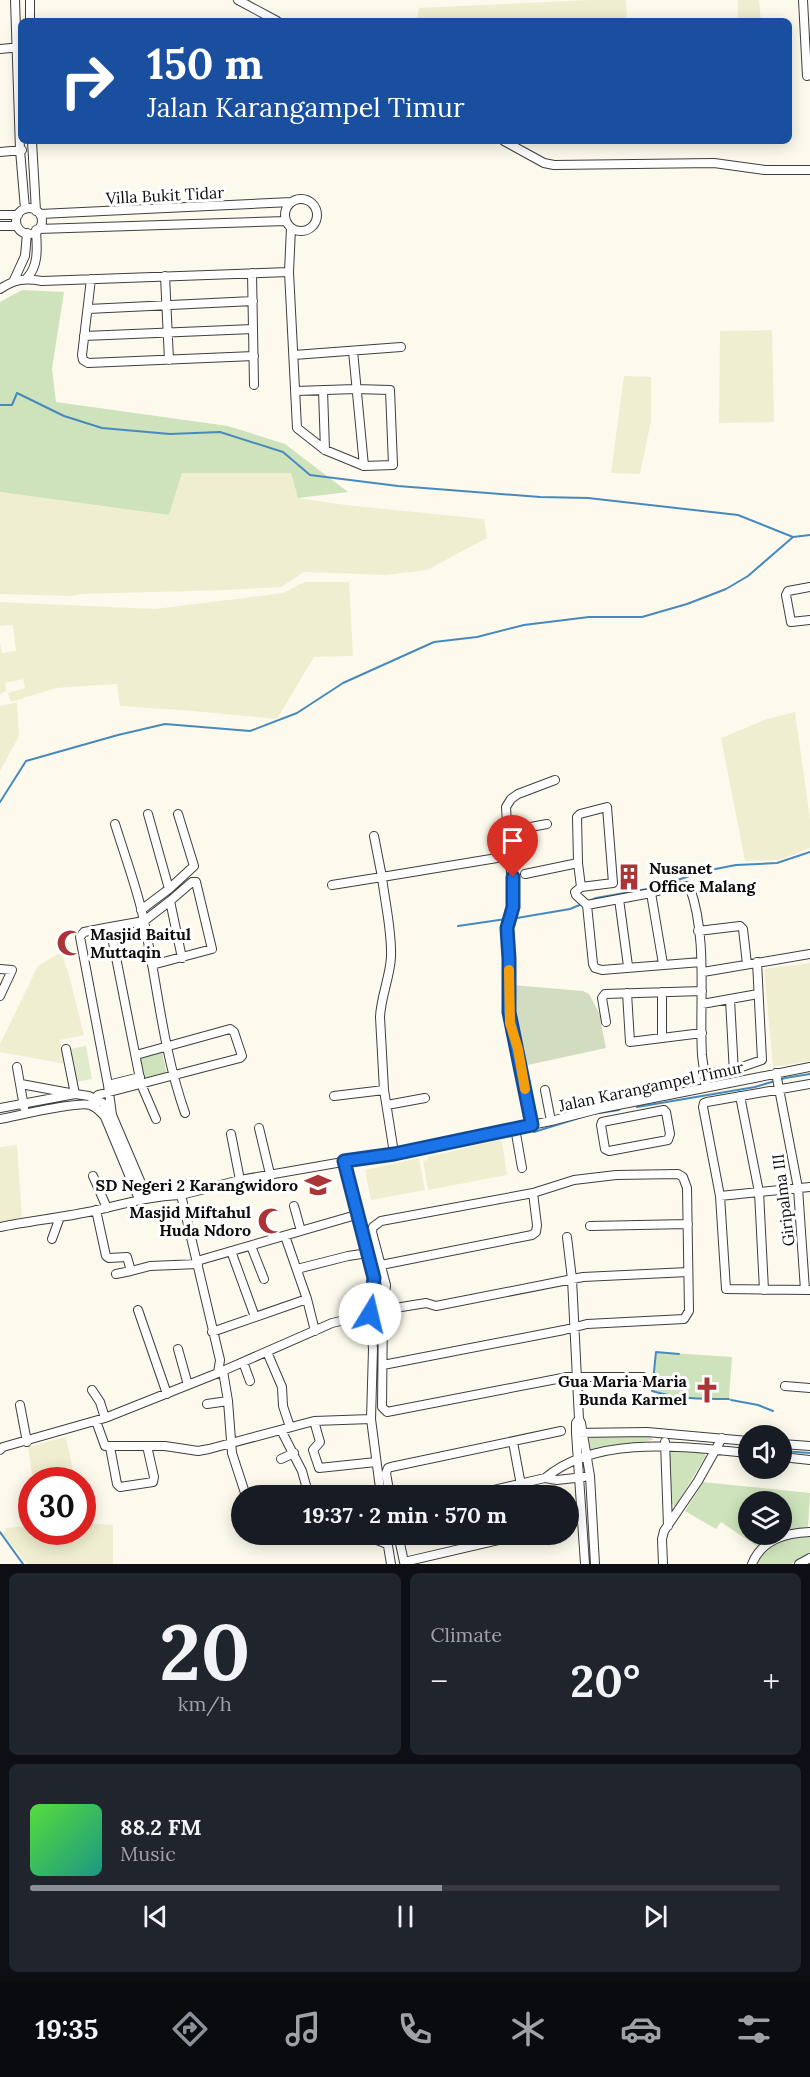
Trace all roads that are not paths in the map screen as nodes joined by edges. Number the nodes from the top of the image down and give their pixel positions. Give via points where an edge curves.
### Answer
1 (15, 0) edge
2 (30, 0) edge
3 (238, 0) edge
4 (803, 0) edge
5 (30, 18) edge
6 (271, 18) edge
7 (18, 35) edge
8 (18, 47) edge
9 (0, 49) edge
10 (810, 75) edge
11 (20, 144) edge
12 (32, 144) edge
13 (509, 144) edge
14 (20, 150) junction
15 (32, 150) junction
16 (0, 152) edge
17 (810, 170) edge
18 (291, 202) junction
19 (25, 208) junction
20 (38, 212) junction
21 (0, 215) edge
22 (18, 215) junction
23 (288, 225) junction
24 (0, 226) edge
25 (17, 226) junction
26 (37, 230) junction
27 (27, 233) junction
28 (289, 272) junction
29 (252, 273) junction
30 (16, 276) junction
31 (165, 276) junction
32 (27, 278) junction
33 (91, 279) junction
34 (0, 289) edge
35 (253, 301) junction
36 (167, 305) junction
37 (88, 309) junction
38 (253, 329) junction
39 (168, 334) junction
40 (84, 336) junction
41 (401, 348) dead end
42 (353, 351) junction
43 (294, 355) junction
44 (254, 356) junction
45 (169, 360) junction
46 (254, 385) dead end
47 (355, 389) junction
48 (323, 390) junction
49 (296, 391) junction
50 (325, 450) junction
51 (364, 466) junction
52 (810, 587) edge
53 (810, 620) edge
54 (555, 780) dead end
55 (148, 813) dead end
56 (178, 814) dead end
57 (115, 824) dead end
58 (547, 824) dead end
59 (508, 831) junction
60 (374, 836) dead end
61 (509, 856) junction
62 (578, 863) junction
63 (525, 874) dead end
64 (382, 878) junction
65 (332, 885) dead end
66 (581, 887) junction
67 (169, 889) junction
68 (651, 893) junction
69 (619, 899) junction
70 (170, 901) junction
71 (586, 903) junction
72 (141, 910) junction
73 (144, 921) junction
74 (110, 927) junction
75 (698, 931) junction
76 (810, 954) edge
77 (182, 958) junction
78 (701, 962) junction
79 (757, 962) junction
80 (663, 964) junction
81 (747, 964) junction
82 (152, 965) junction
83 (628, 966) junction
84 (0, 969) edge
85 (703, 972) junction
86 (702, 991) junction
87 (662, 992) junction
88 (1, 993) edge
89 (627, 993) junction
90 (758, 994) junction
91 (730, 1000) junction
92 (702, 1004) junction
93 (606, 1022) dead end
94 (702, 1033) junction
95 (662, 1037) junction
96 (166, 1048) junction
97 (66, 1049) dead end
98 (136, 1055) junction
99 (17, 1067) dead end
100 (810, 1067) edge
101 (733, 1070) junction
102 (705, 1074) junction
103 (172, 1077) junction
104 (778, 1080) junction
105 (141, 1081) junction
106 (735, 1081) junction
107 (21, 1084) junction
108 (810, 1084) edge
109 (705, 1087) junction
110 (109, 1089) junction
111 (384, 1090) junction
112 (545, 1090) dead end
113 (75, 1094) junction
114 (740, 1095) junction
115 (334, 1096) dead end
116 (425, 1098) dead end
117 (92, 1101) junction
118 (24, 1104) junction
119 (387, 1105) junction
120 (628, 1105) junction
121 (0, 1108) edge
122 (185, 1113) dead end
123 (26, 1115) junction
124 (112, 1115) junction
125 (629, 1116) junction
126 (0, 1119) edge
127 (156, 1119) dead end
128 (551, 1122) junction
129 (532, 1125) junction
130 (259, 1128) dead end
131 (515, 1128) junction
132 (231, 1134) dead end
133 (394, 1154) junction
134 (344, 1161) junction
135 (522, 1168) dead end
136 (270, 1174) junction
137 (93, 1176) dead end
138 (240, 1179) junction
139 (810, 1187) edge
140 (798, 1188) junction
141 (759, 1192) junction
142 (533, 1193) junction
143 (181, 1195) junction
144 (720, 1196) junction
145 (143, 1198) junction
146 (294, 1206) dead end
147 (107, 1208) junction
148 (96, 1210) junction
149 (356, 1215) junction
150 (60, 1217) junction
151 (688, 1224) junction
152 (590, 1226) dead end
153 (0, 1227) edge
154 (301, 1231) junction
155 (285, 1236) junction
156 (567, 1237) dead end
157 (52, 1239) dead end
158 (251, 1246) junction
159 (231, 1251) junction
160 (368, 1253) junction
161 (197, 1262) junction
162 (381, 1265) junction
163 (297, 1269) junction
164 (131, 1271) junction
165 (688, 1272) junction
166 (116, 1275) dead end
167 (264, 1278) dead end
168 (572, 1279) junction
169 (764, 1290) junction
170 (808, 1290) edge
171 (307, 1299) junction
172 (138, 1310) dead end
173 (383, 1310) junction
174 (370, 1314) junction
175 (255, 1317) junction
176 (575, 1327) junction
177 (315, 1331) junction
178 (212, 1332) junction
179 (178, 1350) dead end
180 (267, 1352) junction
181 (243, 1362) junction
182 (383, 1365) junction
183 (220, 1372) junction
184 (576, 1377) junction
185 (643, 1377) dead end
186 (250, 1381) dead end
187 (188, 1385) junction
188 (785, 1386) dead end
189 (810, 1388) edge
190 (93, 1390) dead end
191 (167, 1394) junction
192 (228, 1401) junction
193 (207, 1404) dead end
194 (20, 1405) dead end
195 (105, 1418) junction
196 (371, 1419) junction
197 (96, 1421) junction
198 (314, 1421) junction
199 (290, 1427) junction
200 (281, 1430) junction
201 (561, 1431) dead end
202 (579, 1433) junction
203 (665, 1433) junction
204 (722, 1438) junction
205 (738, 1440) edge
206 (27, 1442) junction
207 (231, 1442) junction
208 (513, 1442) junction
209 (792, 1445) edge
210 (147, 1446) junction
211 (665, 1446) junction
212 (810, 1446) edge
213 (110, 1448) junction
214 (0, 1450) edge
215 (716, 1450) junction
216 (738, 1452) edge
217 (294, 1454) junction
218 (587, 1457) junction
219 (792, 1458) edge
220 (281, 1459) dead end
221 (578, 1460) junction
222 (810, 1460) edge
223 (376, 1462) junction
224 (590, 1476) junction
225 (580, 1477) junction
226 (545, 1478) junction
227 (522, 1484) junction
228 (242, 1485) edge
229 (305, 1485) edge
230 (380, 1485) edge
231 (388, 1485) edge
232 (518, 1485) edge
233 (668, 1528) junction
234 (810, 1532) edge
235 (387, 1545) edge
236 (400, 1545) edge
237 (479, 1545) edge
238 (810, 1558) edge
239 (403, 1563) edge
240 (391, 1564) edge
241 (585, 1564) edge
242 (595, 1564) edge
243 (663, 1564) edge
244 (752, 1564) edge
245 (799, 1564) edge

1 - 7 street
2 - 5 street
3 - 6 street
4 - 10 street via 807,76
8 - 9 street
11 - 14 street
12 - 15 street
13 - 17 street via 554,165 714,163 765,170
14 - 15 street
14 - 16 street
14 - 19 street
15 - 20 street
18 - 20 street, Villa Bukit Tidar
18 - 23 street via 286,209
18 - 23 street, Villa Bukit Tidar via 309,201 316,207 318,217 306,231
19 - 20 street
19 - 22 street
20 - 26 street via 41,220
21 - 22 street
22 - 25 street
23 - 26 street, Villa Bukit Tidar
23 - 28 street
24 - 25 street
25 - 27 street
26 - 27 street
26 - 32 street via 36,264
27 - 30 street via 25,256
28 - 29 street
28 - 43 street
29 - 31 street
29 - 35 street
30 - 32 street
30 - 34 street
31 - 33 street
31 - 36 street
32 - 33 street
33 - 37 street
35 - 36 street
35 - 38 street
36 - 37 street
36 - 39 street
37 - 40 street
38 - 39 street
38 - 44 street
39 - 40 street
39 - 45 street
40 - 45 street via 83,360 88,363
41 - 42 street
42 - 43 street
42 - 47 street
43 - 49 street
44 - 45 street
44 - 46 street
47 - 48 street
47 - 51 street
47 - 51 street via 390,390 393,465
48 - 49 street
48 - 50 street
49 - 50 street via 297,428
50 - 51 street
52 - 53 street via 788,591 786,596 791,622
54 - 59 street via 511,799 506,807
55 - 67 street
56 - 67 street via 194,866
57 - 72 street
58 - 59 street
59 - 61 street
60 - 64 street
61 - 64 street
61 - 129 street via 514,895 507,928 510,1023
62 - 63 street
62 - 66 street
62 - 66 street via 577,818 607,807 614,880 610,884
64 - 65 street
64 - 111 street via 391,952 381,1005
66 - 71 street via 575,892
67 - 72 street
68 - 69 street
68 - 75 street via 687,885
68 - 80 street
69 - 71 street
69 - 83 street
70 - 73 street
70 - 77 street
70 - 77 street via 196,882 212,947
71 - 83 street via 595,968
72 - 73 street
73 - 74 street
73 - 82 street
74 - 98 street
74 - 110 street via 84,932 80,937
75 - 78 street
75 - 81 street via 740,926
76 - 79 street
77 - 82 street
78 - 80 street
78 - 85 street
79 - 81 street
79 - 90 street
80 - 83 street
81 - 85 street
82 - 96 street
84 - 88 street via 12,970
85 - 86 street
86 - 87 street
86 - 92 street
87 - 89 street
87 - 95 street
89 - 93 street via 603,996
89 - 95 street via 630,1042
90 - 91 street
90 - 101 street via 762,1060
91 - 92 street
91 - 101 street
92 - 94 street
94 - 95 street
94 - 102 street
96 - 98 street
96 - 103 street
96 - 103 street via 230,1029 242,1054 240,1058
97 - 113 street
98 - 105 street
99 - 107 street
100 - 104 street, Jalan Karangampel Timur
101 - 102 street
101 - 106 street
102 - 109 street
103 - 105 street
103 - 122 street
104 - 106 street, Jalan Karangampel Timur
104 - 108 street
104 - 114 street
104 - 140 street, Giripalma III
105 - 110 street
105 - 127 street
106 - 109 street, Jalan Karangampel Timur
107 - 113 street
107 - 118 street
109 - 120 street, Jalan Karangampel Timur
110 - 117 street
110 - 124 street
111 - 115 street
111 - 119 street
112 - 128 street
113 - 117 street
113 - 118 street
114 - 141 street
114 - 144 street via 704,1103
116 - 119 street
117 - 123 street
117 - 124 street via 103,1103
117 - 145 street via 105,1117
118 - 121 street
118 - 123 street
119 - 133 street
120 - 125 street via 624,1111
120 - 128 street, Jalan Karangampel Timur
123 - 126 street
124 - 145 street
125 - 125 street via 665,1110 669,1138 607,1150 601,1123
128 - 129 street, Jalan Karangampel Timur
129 - 131 street, Jalan Karangampel Timur
130 - 136 street
131 - 133 street, Jalan Karangampel Timur
131 - 135 street
132 - 138 street
133 - 134 street, Jalan Karangampel Timur
134 - 136 street, Jalan Karangampel Timur
134 - 149 street
136 - 138 street, Jalan Karangampel Timur
137 - 147 street
138 - 143 street, Jalan Karangampel Timur
139 - 140 street
140 - 141 street
140 - 170 street, Giripalma III
141 - 144 street
141 - 169 street
142 - 151 street via 574,1180 678,1174 687,1188
142 - 162 street via 537,1225 532,1235
142 - 162 street via 376,1223 372,1232
143 - 145 street, Jalan Karangampel Timur
143 - 161 street
144 - 169 street via 726,1290
145 - 147 street, Jalan Karangampel Timur
146 - 154 street
147 - 148 street, Jalan Karangampel Timur
148 - 150 street, Jalan Karangampel Timur
148 - 164 street via 106,1256 127,1257
149 - 154 street
149 - 160 street
150 - 153 street, Jalan Karangampel Timur
150 - 157 street
151 - 152 street
151 - 165 street
154 - 155 street
155 - 158 street
155 - 163 street
156 - 168 street
158 - 159 street
158 - 167 street
159 - 161 street
159 - 175 street
160 - 163 street
160 - 174 street via 375,1285
161 - 164 street
161 - 178 street
162 - 173 street via 386,1285
163 - 171 street
164 - 166 street
165 - 168 street
165 - 176 street via 689,1311 684,1319
168 - 173 street via 436,1306 426,1303
168 - 176 street
169 - 170 street
171 - 175 street
171 - 177 street
172 - 191 street
173 - 182 street
174 - 177 street
174 - 196 street via 374,1349
175 - 178 street
176 - 182 street
176 - 184 street
177 - 180 street
178 - 183 street
179 - 187 street
180 - 181 street
180 - 199 street via 282,1387
181 - 183 street
181 - 186 street
182 - 184 street via 382,1407 387,1412
183 - 187 street
183 - 192 street
184 - 185 street
184 - 202 street
187 - 191 street
188 - 189 street
190 - 195 street
191 - 195 street
192 - 193 street
192 - 207 street
194 - 206 street
195 - 197 street
196 - 198 street
196 - 223 street
197 - 206 street
197 - 213 street via 104,1445
198 - 199 street
198 - 223 street via 320,1442 313,1450 322,1470
199 - 200 street
200 - 207 street
200 - 217 street
201 - 208 street
202 - 203 street
202 - 218 street
202 - 221 street
203 - 204 street
203 - 211 street
204 - 205 street
204 - 215 street
206 - 214 street
207 - 210 street via 202,1450
207 - 228 street
208 - 227 street
208 - 231 street via 389,1467
209 - 212 street
210 - 213 street
210 - 213 street via 153,1482 120,1487
211 - 215 street
211 - 218 street via 632,1447
211 - 233 street
215 - 216 street
215 - 233 street
217 - 220 street
217 - 229 street
218 - 221 street
218 - 224 street
219 - 222 street
221 - 225 street
221 - 226 street
223 - 230 street
224 - 225 street
224 - 242 street
225 - 226 street
225 - 241 street
226 - 227 street
227 - 232 street
233 - 243 street via 662,1539
234 - 244 street via 771,1541
235 - 240 street
236 - 239 street
237 - 239 street
238 - 245 street

